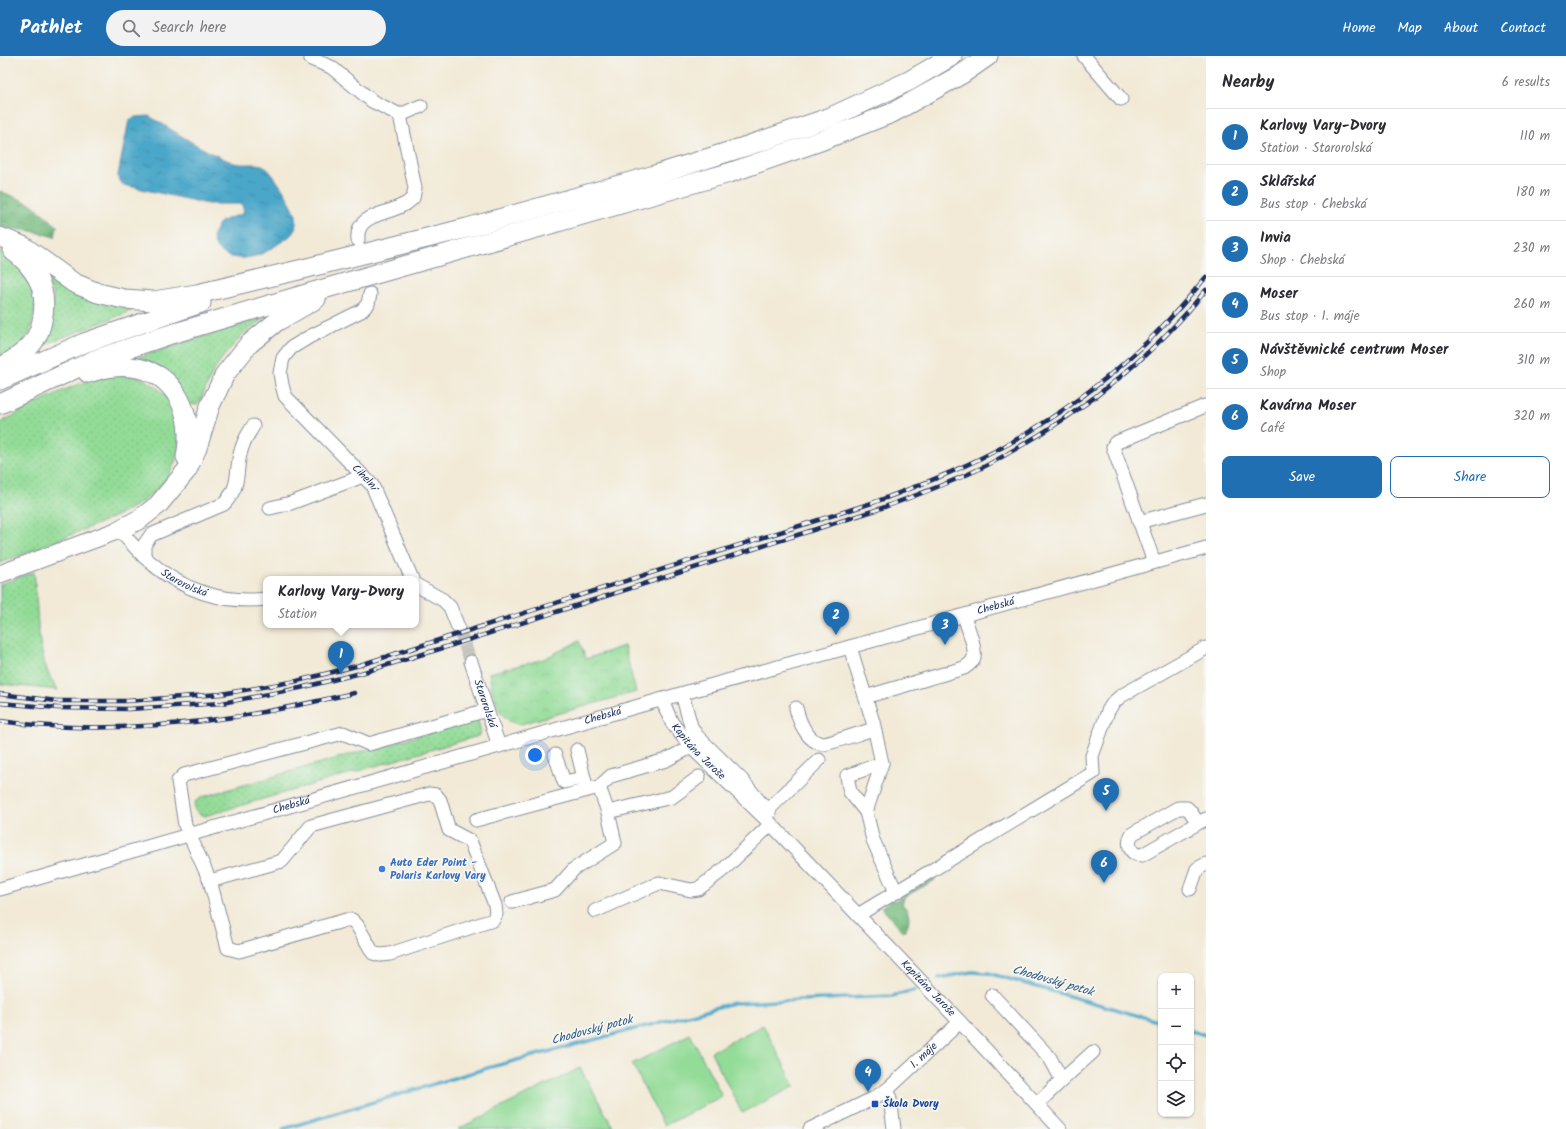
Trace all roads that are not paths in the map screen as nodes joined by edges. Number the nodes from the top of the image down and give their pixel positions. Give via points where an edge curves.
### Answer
1 (952, 56) edge
2 (988, 56) edge
3 (1084, 56) edge
4 (311, 59) dead end
5 (1121, 99) dead end
6 (421, 106) dead end
7 (400, 115) junction
8 (0, 237) edge
9 (358, 240) dead end
10 (0, 242) edge
11 (303, 269) junction
12 (365, 286) junction
13 (0, 368) edge
14 (0, 380) edge
15 (42, 383) junction
16 (0, 404) edge
17 (1205, 406) dead end
18 (254, 426) dead end
19 (363, 476) junction
20 (175, 483) junction
21 (1206, 504) edge
22 (270, 508) dead end
23 (1140, 522) junction
24 (119, 530) junction
25 (1206, 548) edge
26 (144, 557) junction
27 (1154, 562) junction
28 (0, 574) edge
29 (411, 576) edge
30 (419, 587) edge
31 (263, 599) edge
32 (964, 616) junction
33 (458, 627) tunnel mouth
34 (850, 647) junction
35 (1206, 648) edge
36 (471, 662) tunnel mouth
37 (682, 694) junction
38 (865, 697) junction
39 (662, 700) junction
40 (796, 708) dead end
41 (487, 710) junction
42 (874, 725) junction
43 (499, 746) junction
44 (691, 747) junction
45 (577, 750) dead end
46 (555, 755) dead end
47 (819, 760) dead end
48 (882, 763) junction
49 (699, 777) dead end
50 (590, 785) junction
51 (768, 810) junction
52 (608, 812) junction
53 (866, 812) junction
54 (476, 820) dead end
55 (1202, 821) edge
56 (771, 824) junction
57 (190, 835) junction
58 (795, 849) junction
59 (1206, 864) edge
60 (210, 881) junction
61 (0, 889) edge
62 (1190, 889) dead end
63 (896, 892) junction
64 (512, 902) dead end
65 (595, 911) dead end
66 (858, 915) junction
67 (992, 995) dead end
68 (960, 1022) junction
69 (1093, 1052) dead end
70 (1062, 1080) junction
71 (888, 1089) junction
72 (1037, 1104) junction
73 (1058, 1128) edge
74 (810, 1129) edge
75 (894, 1129) edge

1 - 11 highway via 909,82 831,117 750,145 467,228
2 - 12 highway via 962,74 892,112 824,140 729,174
3 - 5 street
4 - 7 street via 331,67 372,101
6 - 7 street
7 - 9 street via 415,188 413,198 403,205 370,217 360,225 357,232
8 - 11 highway via 23,246 74,283 98,293 124,299 154,301 190,295
10 - 13 highway via 17,253 30,267 42,290 44,308 34,341
11 - 14 highway via 84,343
12 - 15 highway via 168,335 94,360
12 - 19 street, Cihelní via 368,304 361,311 291,348 283,358 280,373 285,396
12 - 20 highway via 303,306 276,322 249,344 225,374 210,406 197,448 186,470
15 - 16 highway
15 - 20 highway via 120,366 140,368 170,386 179,398 188,425 185,460
17 - 23 street via 1115,442 1113,447
18 - 26 street via 242,445 232,495 224,504 151,535 144,545
19 - 22 street
19 - 29 street, Cihelní via 372,485
20 - 24 highway via 149,512
21 - 23 street
23 - 27 street
24 - 26 street, Starorolská
24 - 28 main road
25 - 27 street, Chebská
26 - 31 street, Starorolská via 172,579 197,591 225,599
27 - 32 street, Chebská
30 - 33 street via 443,600 450,607
32 - 34 street, Chebská
32 - 38 street via 974,650 971,664
34 - 37 street, Chebská
34 - 38 street
35 - 63 street via 1113,703 1092,756 1093,773
36 - 41 street, Starorolská
37 - 39 street, Chebská
37 - 51 street, Kapitána Jaroše via 691,726 697,736
38 - 42 street
39 - 43 street, Chebská
39 - 44 street, Kapitána Jaroše via 672,723
40 - 42 street via 806,732 815,741 824,744
41 - 43 street, Starorolská
41 - 57 street via 369,744 343,733 184,775 178,781 185,825
42 - 48 street
43 - 57 street, Chebská
44 - 50 street via 666,760
44 - 56 street, Kapitána Jaroše
45 - 50 street
46 - 50 street via 564,782
47 - 51 street
48 - 53 street
48 - 53 street via 847,776 850,792
49 - 52 street via 672,797
50 - 52 street
50 - 54 street
51 - 58 street, Kapitána Jaroše
52 - 64 street via 615,843 574,869 555,890
53 - 63 street via 873,840
55 - 55 street via 1142,855 1137,855 1130,848 1132,834 1178,808 1187,808
56 - 58 street, Kapitána Jaroše
56 - 65 street via 724,869 698,889 691,890 659,883
57 - 60 street
57 - 61 street, Chebská
58 - 66 street, Kapitána Jaroše
59 - 62 street via 1197,869
60 - 60 street via 282,861 310,826 429,794 436,795 440,800 449,830 470,841 495,905 496,914 493,920 390,954 373,953 352,920 239,952 228,948
63 - 66 street
66 - 68 street, Kapitána Jaroše
67 - 70 street via 1050,1058
68 - 71 street, 1. máje
68 - 72 street, Kapitána Jaroše
69 - 70 street
70 - 72 street
71 - 74 street, 1. máje
71 - 75 street
72 - 73 street, Kapitána Jaroše

